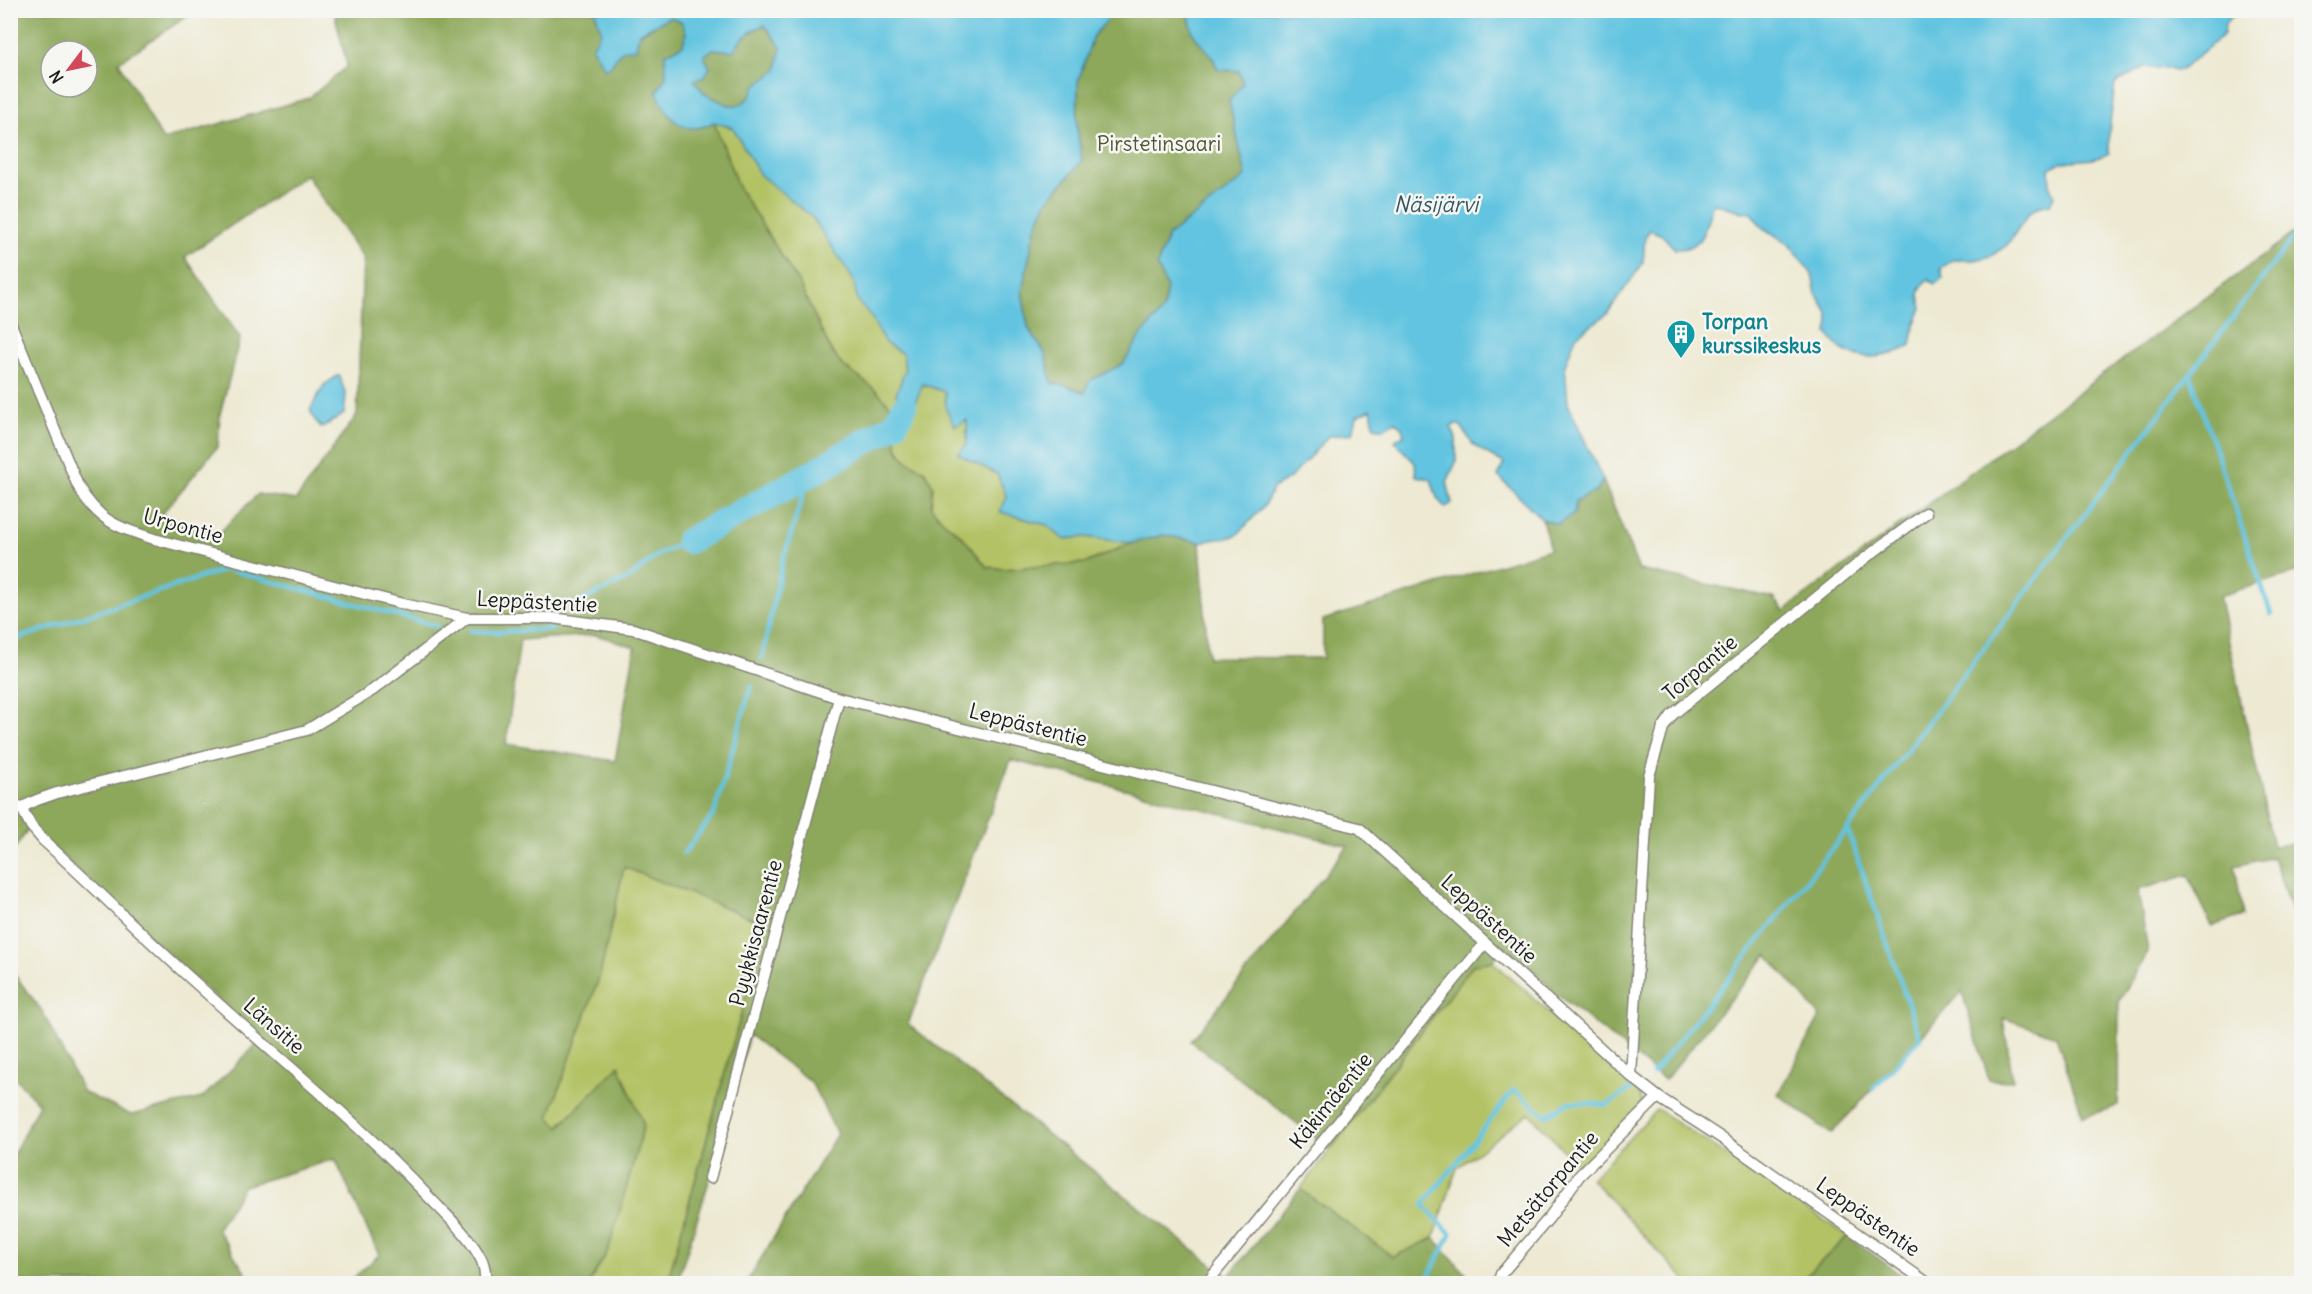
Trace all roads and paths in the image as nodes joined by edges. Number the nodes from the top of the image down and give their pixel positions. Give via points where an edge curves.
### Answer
1 (10, 322) edge
2 (1926, 513) dead end
3 (467, 618) junction
4 (839, 698) junction
5 (21, 807) junction
6 (10, 813) edge
7 (1485, 943) junction
8 (1631, 1076) junction
9 (1658, 1097) junction
10 (710, 1178) dead end
11 (485, 1284) edge
12 (1206, 1284) edge
13 (1498, 1284) edge
14 (1929, 1284) edge

1 - 3 street, Urpontie via 78,486 102,518 154,539
2 - 8 street, Torpantie via 1672,715 1663,728 1649,776
3 - 4 street, Leppästentie via 552,618 633,630
3 - 5 street, Leppästentie via 374,690 307,730 57,793
4 - 7 street, Leppästentie via 1359,828
4 - 10 street, Pyykkisaarentie
5 - 6 street, Leppästentie
5 - 11 street, Länsitie via 43,840 408,1174 472,1246 482,1261
7 - 8 street, Leppästentie
7 - 12 street, Käkimäentie
8 - 9 street, Leppästentie
9 - 13 street, Metsätorpantie via 1579,1176 1501,1274
9 - 14 street, Leppästentie

